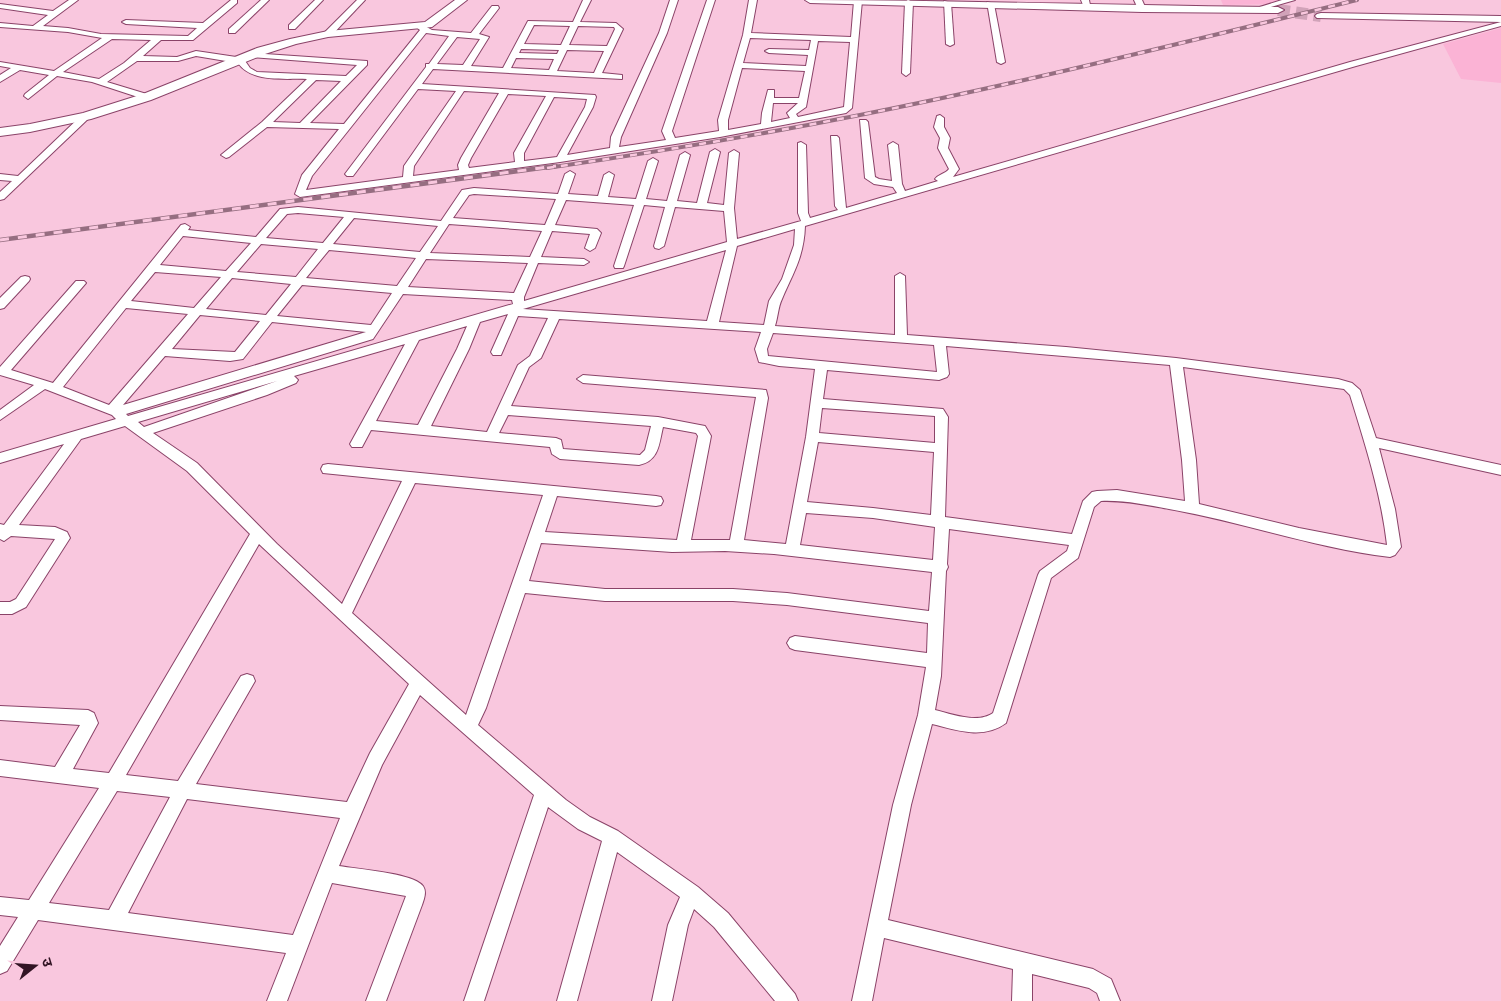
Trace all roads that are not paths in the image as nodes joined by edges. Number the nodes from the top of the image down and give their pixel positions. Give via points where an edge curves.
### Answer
1 (74, 0) edge
2 (265, 0) edge
3 (320, 0) edge
4 (361, 0) edge
5 (462, 0) edge
6 (587, 0) edge
7 (674, 0) edge
8 (711, 0) edge
9 (753, 0) edge
10 (810, 0) edge
11 (881, 0) edge
12 (1291, 0) tunnel mouth
13 (234, 1) dead end
14 (858, 1) edge
15 (909, 2) junction
16 (946, 3) junction
17 (990, 4) junction
18 (1086, 4) edge
19 (1140, 5) edge
20 (0, 6) edge
21 (495, 8) dead end
22 (1254, 10) junction
23 (1278, 10) tunnel mouth
24 (56, 14) junction
25 (1321, 16) tunnel mouth
26 (1501, 20) edge
27 (126, 22) dead end
28 (146, 23) junction
29 (576, 23) junction
30 (0, 25) edge
31 (206, 26) junction
32 (292, 27) dead end
33 (34, 28) junction
34 (422, 29) junction
35 (232, 31) dead end
36 (328, 34) junction
37 (455, 34) junction
38 (474, 35) junction
39 (747, 35) junction
40 (109, 37) junction
41 (131, 37) junction
42 (159, 37) junction
43 (815, 38) junction
44 (854, 40) junction
45 (950, 44) dead end
46 (518, 46) junction
47 (564, 48) junction
48 (610, 49) junction
49 (769, 51) dead end
50 (812, 53) junction
51 (513, 55) junction
52 (560, 57) junction
53 (135, 58) junction
54 (242, 59) junction
55 (1001, 62) dead end
56 (0, 64) edge
57 (739, 65) junction
58 (429, 66) junction
59 (19, 67) junction
60 (466, 68) junction
61 (809, 69) junction
62 (505, 70) junction
63 (906, 72) dead end
64 (552, 73) junction
65 (55, 74) junction
66 (596, 75) junction
67 (314, 77) junction
68 (618, 77) dead end
69 (350, 79) junction
70 (0, 80) edge
71 (101, 82) junction
72 (415, 86) junction
73 (462, 88) junction
74 (505, 91) junction
75 (551, 94) junction
76 (28, 96) dead end
77 (147, 97) junction
78 (803, 101) junction
79 (86, 116) junction
80 (940, 118) dead end
81 (795, 120) junction
82 (864, 122) dead end
83 (264, 124) junction
84 (303, 125) junction
85 (766, 126) junction
86 (346, 128) junction
87 (0, 132) edge
88 (724, 133) junction
89 (834, 138) dead end
90 (671, 141) junction
91 (801, 145) dead end
92 (893, 146) dead end
93 (615, 150) junction
94 (715, 152) dead end
95 (734, 153) dead end
96 (226, 155) dead end
97 (685, 155) dead end
98 (560, 159) junction
99 (653, 161) dead end
100 (520, 165) junction
101 (466, 173) junction
102 (350, 174) dead end
103 (570, 174) dead end
104 (609, 175) dead end
105 (0, 178) edge
106 (20, 179) junction
107 (408, 180) junction
108 (900, 190) junction
109 (0, 197) edge
110 (562, 197) junction
111 (602, 200) junction
112 (640, 203) junction
113 (672, 204) junction
114 (701, 206) junction
115 (729, 208) junction
116 (842, 209) junction
117 (351, 214) junction
118 (804, 221) junction
119 (445, 223) junction
120 (548, 229) junction
121 (257, 240) junction
122 (731, 242) junction
123 (659, 246) dead end
124 (323, 247) junction
125 (590, 248) dead end
126 (425, 256) junction
127 (533, 260) junction
128 (584, 262) dead end
129 (619, 266) dead end
130 (152, 268) junction
131 (227, 275) junction
132 (900, 276) dead end
133 (25, 279) dead end
134 (298, 281) junction
135 (80, 283) dead end
136 (399, 290) junction
137 (122, 304) junction
138 (517, 304) junction
139 (0, 305) edge
140 (196, 312) junction
141 (555, 315) junction
142 (267, 319) junction
143 (475, 319) junction
144 (712, 325) junction
145 (375, 328) junction
146 (768, 330) junction
147 (414, 338) junction
148 (900, 340) junction
149 (940, 343) junction
150 (162, 352) junction
151 (497, 352) dead end
152 (1176, 362) junction
153 (821, 366) junction
154 (309, 368) junction
155 (1, 372) edge
156 (583, 379) dead end
157 (50, 386) junction
158 (816, 403) junction
159 (503, 410) junction
160 (119, 415) junction
161 (0, 416) edge
162 (658, 422) junction
163 (367, 426) junction
164 (422, 431) junction
165 (142, 432) junction
166 (76, 437) junction
167 (812, 437) junction
168 (491, 438) junction
169 (1370, 441) junction
170 (357, 444) dead end
171 (941, 448) junction
172 (0, 458) edge
173 (328, 469) dead end
174 (1501, 470) edge
175 (412, 477) junction
176 (552, 490) junction
177 (656, 501) dead end
178 (801, 507) junction
179 (1192, 508) junction
180 (940, 522) junction
181 (2, 533) edge
182 (258, 533) junction
183 (535, 537) junction
184 (1076, 540) junction
185 (683, 546) junction
186 (736, 546) junction
187 (792, 550) junction
188 (941, 567) junction
189 (518, 586) junction
190 (0, 608) edge
191 (344, 615) junction
192 (937, 618) junction
193 (795, 643) dead end
194 (934, 661) junction
195 (247, 681) dead end
196 (419, 682) junction
197 (0, 713) edge
198 (926, 715) junction
199 (469, 727) junction
200 (0, 768) edge
201 (60, 775) junction
202 (113, 782) junction
203 (183, 790) junction
204 (544, 792) junction
205 (351, 811) junction
206 (612, 837) junction
207 (327, 873) junction
208 (691, 894) junction
209 (2, 906) dead end
210 (33, 910) junction
211 (114, 921) junction
212 (878, 927) junction
213 (299, 945) junction
214 (1023, 961) junction
215 (0, 964) edge
216 (277, 1001) edge
217 (376, 1001) edge
218 (474, 1001) edge
219 (567, 1001) edge
220 (662, 1001) edge
221 (788, 1001) edge
222 (862, 1001) edge
223 (1022, 1001) edge
224 (1110, 1001) edge

1 - 24 street
2 - 35 street
3 - 32 street
4 - 36 street
5 - 34 street
6 - 29 street
7 - 93 street via 663,33 616,137
8 - 90 street via 667,131
9 - 39 street
10 - 14 street
11 - 14 street
11 - 15 street
12 - 22 street
13 - 31 street
14 - 44 street
15 - 16 street
15 - 63 street
16 - 17 street
16 - 45 street
17 - 18 street
17 - 55 street
18 - 19 street
19 - 22 street
20 - 24 street
21 - 38 street
22 - 23 street
24 - 33 street
25 - 26 street
26 - 108 street
27 - 28 street
28 - 31 street
28 - 41 street
29 - 46 street via 531,23
29 - 47 street
29 - 48 street via 618,26
30 - 33 street
31 - 42 street via 190,38
33 - 40 street
34 - 36 street
34 - 37 street
34 - 86 street
36 - 54 street
37 - 38 street
37 - 58 street
38 - 60 street via 486,38
39 - 43 street
39 - 57 street
40 - 41 street
40 - 65 street
41 - 42 street
42 - 53 street
43 - 44 street
43 - 50 street
44 - 81 street via 848,109
46 - 47 street
46 - 51 street
47 - 48 street
47 - 52 street
48 - 66 street
49 - 50 street
50 - 61 street
51 - 52 street
51 - 62 street
52 - 64 street
53 - 54 street via 178,59 196,53
53 - 71 street
54 - 67 street via 247,70 255,74
54 - 69 street via 364,62
54 - 77 street
56 - 59 street
57 - 61 street
57 - 88 street via 723,120
58 - 60 street
58 - 72 street
59 - 65 street
59 - 70 street
60 - 62 street
61 - 78 street
62 - 64 street
64 - 66 street
65 - 71 street
65 - 76 street
66 - 68 street
67 - 69 street
67 - 83 street
69 - 84 street
71 - 77 street
72 - 73 street
72 - 102 street
73 - 74 street
73 - 107 street via 409,166
74 - 75 street
74 - 101 street via 466,158 463,165
75 - 98 street via 592,98
75 - 100 street via 519,153
77 - 79 street
78 - 81 street via 801,108 790,113
78 - 85 street via 770,96
79 - 87 street
79 - 106 street
80 - 108 street via 939,129 945,138 943,148 953,165 953,172 949,176
81 - 85 street
82 - 108 street via 870,178
83 - 84 street
83 - 96 street
84 - 86 street
85 - 88 street
86 - 107 street via 307,175 300,194
88 - 90 street
89 - 116 street
90 - 93 street
91 - 118 street
92 - 108 street
93 - 98 street
94 - 114 street
95 - 115 street
97 - 113 street
98 - 100 street
99 - 112 street
100 - 101 street
101 - 107 street
103 - 110 street
104 - 111 street
105 - 106 street
106 - 109 street
108 - 116 street
110 - 111 street
110 - 119 street via 469,191 464,193
110 - 120 street
111 - 112 street
112 - 113 street
112 - 129 street
113 - 114 street
113 - 123 street
114 - 115 street
115 - 122 street
116 - 118 street
117 - 119 street
117 - 121 street via 286,210
117 - 124 street
118 - 122 street
118 - 146 street via 799,245 787,279 777,294
119 - 120 street
119 - 126 street
120 - 125 street via 593,231 596,233
120 - 127 street
121 - 124 street
121 - 130 street via 184,229
121 - 131 street
122 - 138 street
122 - 144 street
124 - 126 street
124 - 134 street
126 - 127 street
126 - 136 street
127 - 128 street
127 - 138 street
130 - 131 street
130 - 137 street
131 - 134 street
131 - 140 street
132 - 148 street
133 - 139 street
134 - 136 street
134 - 142 street
135 - 155 street
136 - 138 street
136 - 145 street
137 - 140 street
137 - 157 street
138 - 141 street
138 - 143 street
138 - 151 street
140 - 142 street
140 - 150 street
141 - 144 street
141 - 159 street via 536,356 524,365
142 - 145 street
142 - 150 street via 237,356
143 - 147 street
143 - 164 street
144 - 146 street
145 - 160 street via 364,339
146 - 148 street
146 - 153 street via 761,349 763,359
147 - 154 street
147 - 163 street
148 - 149 street
149 - 152 street
149 - 153 street via 942,374 939,376
150 - 160 street
152 - 169 street via 1348,386 1356,394
152 - 179 street
153 - 158 street
154 - 160 street
154 - 165 street via 290,381 263,392
155 - 157 street
156 - 186 street via 762,393
157 - 160 street
157 - 161 street
158 - 167 street
158 - 171 street via 939,412 942,416
159 - 162 street
159 - 168 street
160 - 165 street
160 - 166 street
162 - 168 street via 651,452 639,460 560,454 556,443
162 - 185 street via 695,427 704,433
163 - 164 street
163 - 170 street
164 - 168 street
165 - 182 street via 192,468
166 - 172 street
166 - 181 street
167 - 171 street
167 - 178 street
169 - 174 street
169 - 179 street via 1392,532 1394,547 1390,551 1299,534
171 - 180 street
173 - 175 street
175 - 176 street
175 - 191 street
176 - 177 street
176 - 183 street
178 - 180 street
178 - 187 street
179 - 184 street via 1101,494 1090,500
180 - 184 street
180 - 188 street
181 - 190 street via 56,533 63,538 21,603 12,608
182 - 191 street
182 - 202 street
183 - 185 street
183 - 189 street
184 - 198 street via 1069,559 1045,574 1000,718 992,725 977,725
185 - 186 street
186 - 187 street
187 - 188 street
188 - 192 street
189 - 192 street via 605,595 733,595 787,599
189 - 199 street
191 - 196 street
192 - 194 street
193 - 194 street
194 - 198 street
195 - 203 street
196 - 199 street
196 - 205 street
197 - 201 street via 88,718 90,723
198 - 212 street via 902,805
199 - 204 street
200 - 201 street
201 - 202 street
202 - 203 street
202 - 210 street
203 - 205 street
203 - 211 street
204 - 206 street via 584,823
204 - 218 street
205 - 207 street
206 - 208 street
206 - 219 street
207 - 213 street
207 - 217 street via 409,887 416,892
208 - 220 street via 678,925
208 - 221 street via 721,920
209 - 210 street
210 - 211 street
210 - 215 street
211 - 213 street via 157,924
212 - 214 street
212 - 222 street
213 - 216 street
214 - 223 street
214 - 224 street via 1093,979 1104,986

